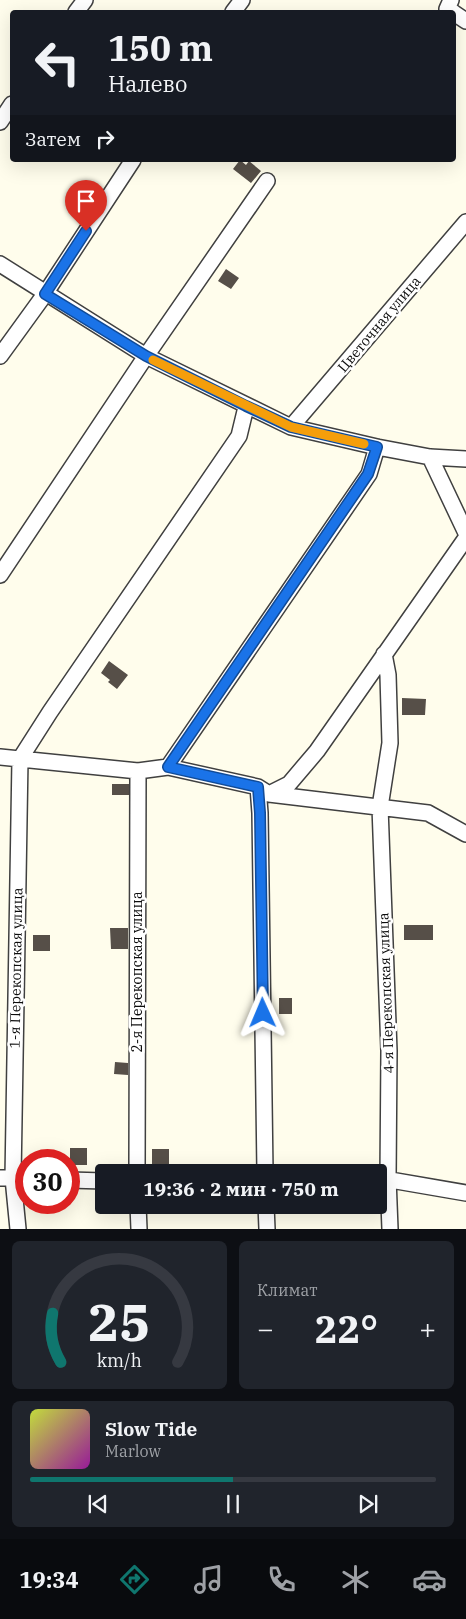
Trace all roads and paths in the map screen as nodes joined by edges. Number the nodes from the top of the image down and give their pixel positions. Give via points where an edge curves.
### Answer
1 (10, 107) edge
2 (0, 122) edge
3 (132, 162) edge
4 (267, 182) dead end
5 (466, 222) edge
6 (0, 264) edge
7 (45, 294) junction
8 (0, 356) edge
9 (146, 356) junction
10 (246, 406) junction
11 (291, 427) junction
12 (377, 447) junction
13 (430, 457) junction
14 (466, 459) edge
15 (466, 533) edge
16 (466, 538) edge
17 (0, 575) edge
18 (384, 654) junction
19 (0, 757) edge
20 (20, 759) junction
21 (168, 767) junction
22 (138, 770) junction
23 (263, 791) junction
24 (380, 807) junction
25 (466, 834) edge
26 (137, 1164) edge
27 (265, 1164) edge
28 (384, 1164) edge
29 (13, 1178) edge
30 (387, 1179) edge
31 (80, 1180) edge
32 (95, 1181) edge
33 (466, 1192) edge
34 (387, 1207) edge
35 (138, 1214) edge
36 (266, 1214) edge
37 (18, 1229) edge
38 (139, 1229) edge
39 (267, 1229) edge
40 (390, 1229) edge

1 - 2 street
3 - 7 street
4 - 9 street
5 - 11 street, Цветочная улица
6 - 7 street
7 - 8 street
7 - 9 street
9 - 10 street
9 - 17 street
10 - 11 street
10 - 20 street via 239,436
11 - 12 street
12 - 13 street
12 - 21 street via 368,474
13 - 14 street
13 - 15 street
16 - 18 street
18 - 23 street via 317,751 289,784
18 - 24 street, 4-я Перекопская улица via 388,675 390,743
19 - 20 street
20 - 22 street
20 - 29 street, 1-я Перекопская улица
21 - 22 street
21 - 23 street
22 - 26 street, 2-я Перекопская улица
23 - 24 street
23 - 27 street via 260,813
24 - 25 street via 428,813
24 - 28 street, 4-я Перекопская улица via 388,1051
29 - 37 street, 1-я Перекопская улица
30 - 33 street
31 - 32 street
34 - 40 street, 4-я Перекопская улица
35 - 38 street
36 - 39 street

